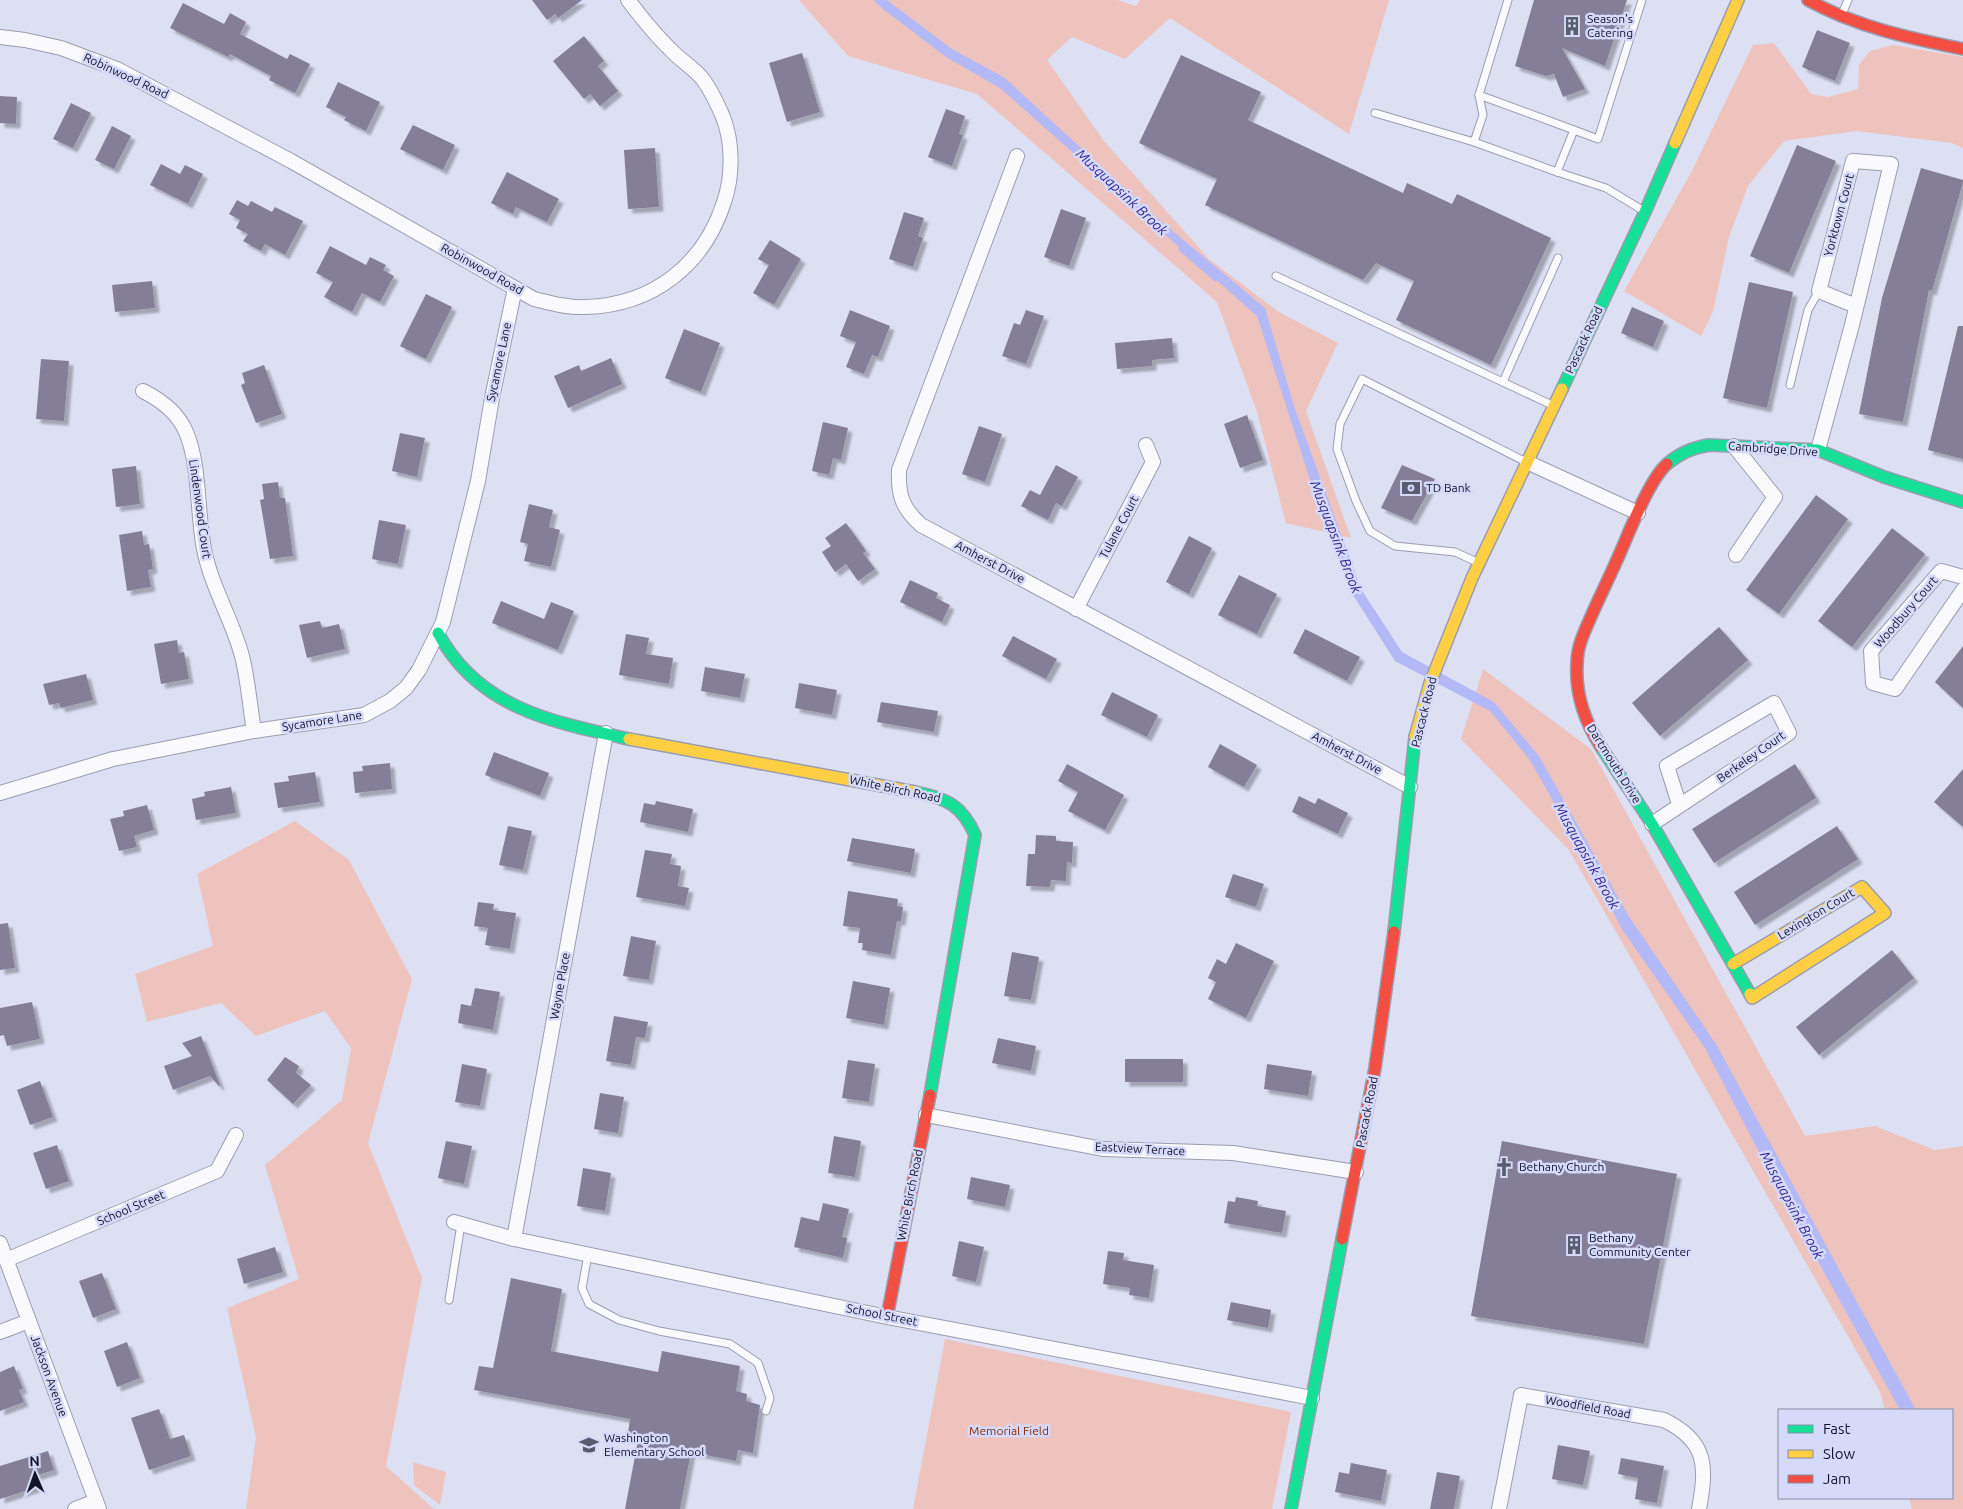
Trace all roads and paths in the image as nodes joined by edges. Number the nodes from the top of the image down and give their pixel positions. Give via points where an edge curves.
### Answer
1 (628, 0) edge
2 (1508, 0) edge
3 (1642, 0) edge
4 (1738, 0) edge
5 (1808, 0) edge
6 (1848, 0) edge
7 (1841, 16) junction
8 (0, 37) edge
9 (1963, 49) edge
10 (1478, 95) junction
11 (1375, 113) dead end
12 (1574, 130) junction
13 (1474, 142) junction
14 (1017, 156) dead end
15 (1557, 172) junction
16 (1645, 212) junction
17 (1558, 258) dead end
18 (1276, 276) dead end
19 (515, 288) junction
20 (1819, 291) junction
21 (1856, 306) junction
22 (1503, 382) junction
23 (1790, 385) dead end
24 (143, 390) dead end
25 (1552, 406) junction
26 (1146, 445) dead end
27 (1734, 446) junction
28 (1818, 450) junction
29 (1527, 462) junction
30 (1963, 502) edge
31 (1638, 513) junction
32 (1736, 554) dead end
33 (1479, 563) junction
34 (1963, 577) edge
35 (1963, 590) edge
36 (1076, 609) junction
37 (438, 633) junction
38 (254, 731) junction
39 (606, 733) junction
40 (1410, 787) junction
41 (0, 793) edge
42 (1679, 804) dead end
43 (1652, 824) junction
44 (1733, 964) junction
45 (1752, 998) joint
46 (926, 1115) junction
47 (236, 1135) dead end
48 (1356, 1172) junction
49 (458, 1223) joint
50 (514, 1239) junction
51 (0, 1243) edge
52 (588, 1255) junction
53 (6, 1260) junction
54 (449, 1300) dead end
55 (887, 1317) junction
56 (29, 1321) junction
57 (0, 1332) edge
58 (1312, 1398) junction
59 (766, 1412) dead end
60 (97, 1505) edge
61 (75, 1509) edge
62 (1291, 1509) edge
63 (1499, 1509) edge
64 (1699, 1509) edge

1 - 19 street, Robinwood Road via 670,50 700,77 724,119 731,166 728,192 720,214 708,241 678,275 634,298 611,304 568,306 534,299
2 - 10 lane
3 - 12 lane via 1598,139
4 - 16 street, Pascack Road
5 - 7 street
6 - 7 lane
7 - 9 street via 1882,32
8 - 19 street, Robinwood Road via 62,48 117,69 291,161
10 - 12 lane
10 - 13 lane via 1483,115
11 - 13 lane
12 - 15 lane
13 - 15 lane
14 - 36 street, Amherst Drive via 899,470 898,487 910,516 921,525
15 - 16 lane via 1606,188
16 - 25 street, Pascack Road
17 - 22 lane
18 - 22 lane
19 - 37 street, Sycamore Lane via 478,480
20 - 21 street
20 - 21 street, Yorktown Court via 1853,162 1891,164
20 - 23 lane via 1808,310
21 - 28 street, Yorktown Court
22 - 25 lane
24 - 38 street, Lindenwood Court via 160,400 186,431 192,451 204,550 242,657
25 - 29 street, Pascack Road
26 - 36 street, Tulane Court via 1153,462
27 - 28 street, Cambridge Drive
27 - 31 street, Cambridge Drive via 1709,445 1678,455 1664,466
27 - 32 street via 1775,498
28 - 30 street, Cambridge Drive via 1884,477
29 - 31 street
29 - 33 street, Pascack Road
29 - 33 lane via 1362,378 1340,424 1337,448 1370,531 1395,546 1455,552
31 - 43 street, Dartmouth Drive via 1581,640 1577,686 1591,731
33 - 40 street, Pascack Road via 1429,689 1415,738
34 - 35 street, Woodbury Court via 1941,571 1871,652 1873,683 1895,689
36 - 40 street, Amherst Drive
37 - 38 street, Sycamore Lane via 420,670 390,702 369,713
37 - 39 street, White Birch Road via 460,668 494,695 547,719
38 - 41 street, Sycamore Lane via 113,758
39 - 46 street, White Birch Road via 932,795 945,799 964,814 975,835
39 - 50 street, Wayne Place
40 - 48 street, Pascack Road via 1389,974
42 - 43 street, Berkeley Court via 1668,766 1774,703 1789,733
43 - 44 street, Dartmouth Drive
44 - 45 street, Dartmouth Drive
44 - 45 street, Lexington Court via 1862,886 1885,913
46 - 48 street, Eastview Terrace via 1103,1149 1233,1153
46 - 55 street, White Birch Road
47 - 53 street, School Street via 217,1171
48 - 58 street, Pascack Road
49 - 50 street, School Street
49 - 54 lane
50 - 52 street, School Street
51 - 53 street, Jackson Avenue
52 - 55 street, School Street
52 - 59 lane via 582,1288 589,1304 626,1322 730,1344 758,1363 770,1398
53 - 56 street, Jackson Avenue
55 - 58 street, School Street
56 - 57 street
56 - 60 street, Jackson Avenue
58 - 62 street, Pascack Road
60 - 61 street
63 - 64 street, Woodfield Road via 1521,1395 1664,1420 1679,1427 1700,1452 1704,1485

